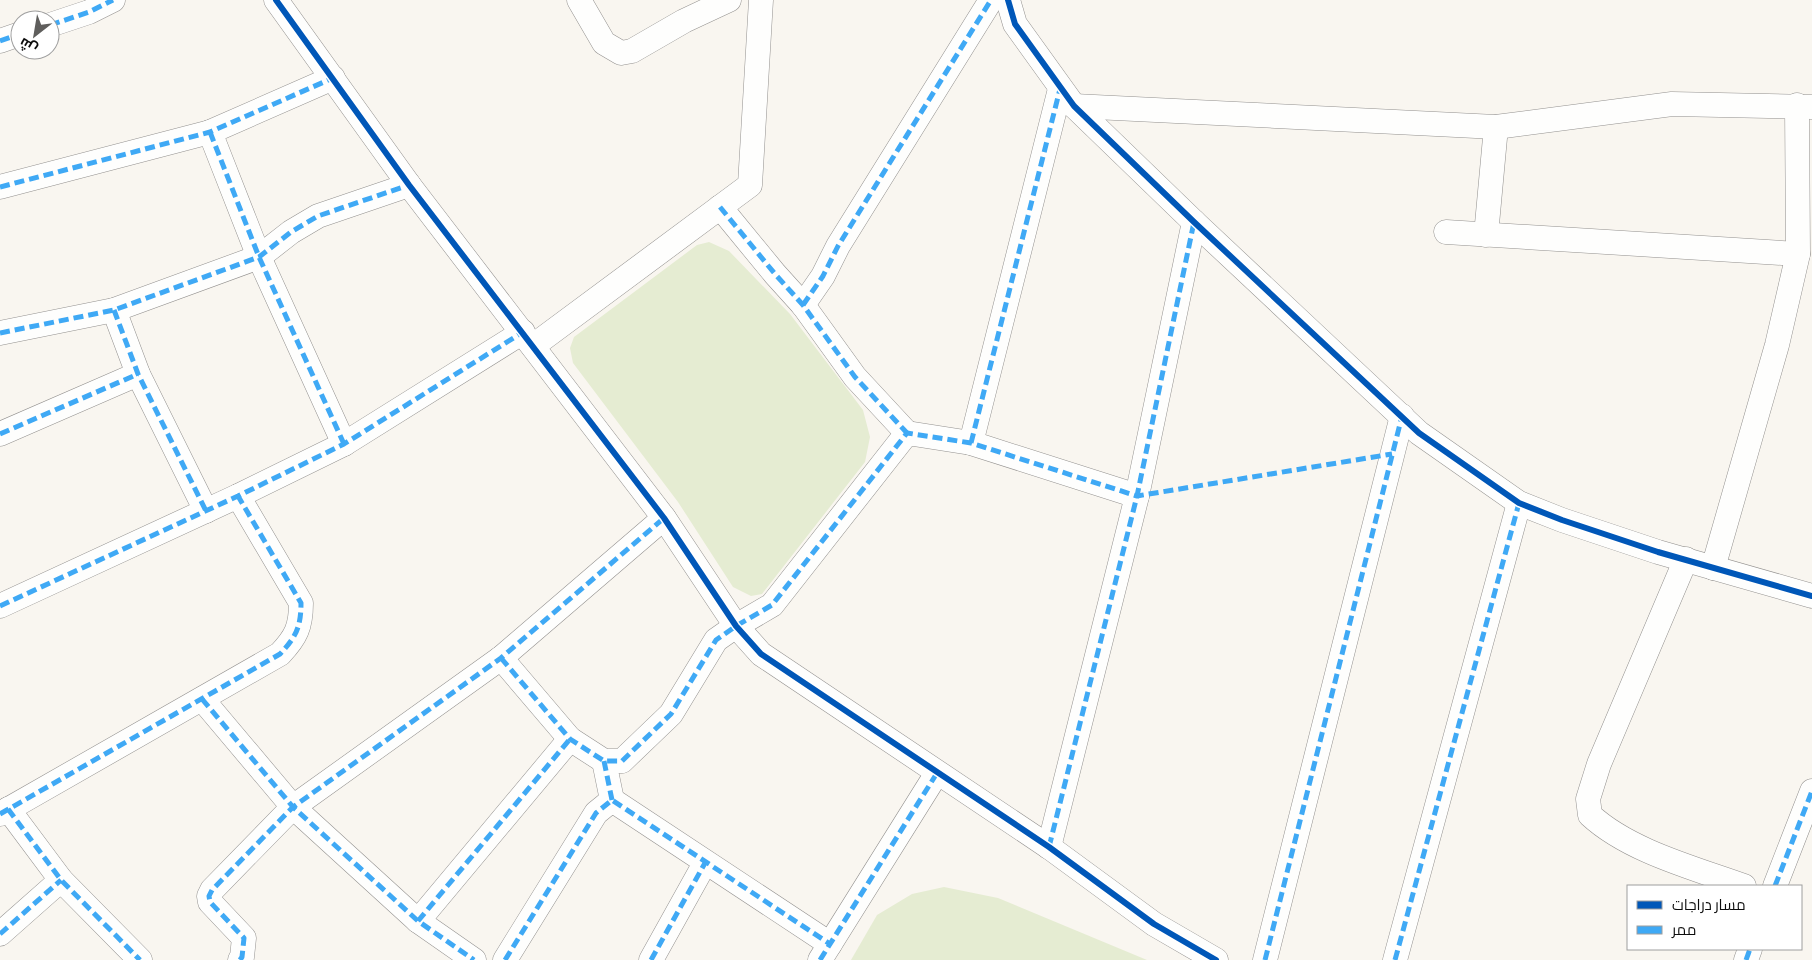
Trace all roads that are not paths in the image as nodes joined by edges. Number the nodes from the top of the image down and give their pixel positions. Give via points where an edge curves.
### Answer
1 (113, 0) edge
2 (276, 0) edge
3 (579, 0) edge
4 (729, 0) edge
5 (760, 0) edge
6 (991, 0) edge
7 (1008, 0) edge
8 (60, 22) edge
9 (333, 78) junction
10 (1067, 98) junction
11 (1805, 106) edge
12 (1496, 126) junction
13 (210, 132) junction
14 (409, 185) junction
15 (0, 187) edge
16 (720, 207) junction
17 (1194, 222) junction
18 (1446, 232) dead end
19 (1486, 235) junction
20 (1798, 254) junction
21 (259, 257) junction
22 (803, 305) junction
23 (114, 310) junction
24 (0, 333) edge
25 (528, 339) junction
26 (138, 374) junction
27 (1402, 416) junction
28 (907, 433) junction
29 (0, 434) edge
30 (971, 442) junction
31 (344, 444) junction
32 (238, 496) junction
33 (1137, 496) junction
34 (1520, 503) junction
35 (206, 511) junction
36 (664, 518) junction
37 (1686, 559) junction
38 (1713, 568) junction
39 (1812, 596) edge
40 (0, 606) edge
41 (736, 626) junction
42 (501, 658) junction
43 (202, 699) junction
44 (570, 739) junction
45 (604, 761) junction
46 (937, 772) junction
47 (1812, 791) edge
48 (612, 800) junction
49 (293, 807) junction
50 (4, 812) edge
51 (1049, 847) junction
52 (704, 863) junction
53 (61, 880) junction
54 (1741, 885) edge
55 (1775, 885) edge
56 (418, 921) junction
57 (0, 934) edge
58 (825, 952) edge
59 (140, 960) edge
60 (240, 960) edge
61 (474, 960) edge
62 (505, 960) edge
63 (651, 960) edge
64 (1216, 960) edge
65 (1265, 960) edge
66 (1395, 960) edge

1 - 8 street
2 - 9 street
3 - 4 street via 604,43 621,53 632,51
5 - 16 street via 750,185
6 - 22 street
7 - 10 street via 1015,24
9 - 13 street
9 - 14 street
10 - 12 street
10 - 17 street
10 - 30 street
11 - 12 street via 1672,104
11 - 20 street
12 - 19 street
13 - 15 street
13 - 21 street
14 - 21 street via 318,216
14 - 25 street
16 - 22 street
16 - 25 street
17 - 27 street
17 - 33 street
18 - 19 street
19 - 20 street
20 - 38 street via 1777,345
21 - 23 street
21 - 31 street
22 - 28 street via 855,378
23 - 24 street
23 - 26 street
25 - 31 street
25 - 36 street
26 - 29 street
26 - 35 street
27 - 34 street via 1419,433
27 - 65 street
28 - 30 street
28 - 41 street via 772,605
30 - 33 street
31 - 32 street
32 - 35 street
32 - 43 street via 301,603 301,617 295,638 280,654
33 - 51 street
34 - 37 street via 1562,520
34 - 66 street
35 - 40 street
36 - 41 street
36 - 42 street
37 - 38 street
37 - 54 street via 1599,764 1588,799 1590,816 1606,831
38 - 39 street
41 - 45 street via 716,640 671,714 622,760
41 - 46 street via 761,654
42 - 44 street
42 - 49 street
43 - 49 street
43 - 50 street
44 - 45 street
44 - 56 street
45 - 48 street
46 - 51 street
46 - 58 street
47 - 55 street
48 - 52 street
48 - 62 street via 596,813
49 - 56 street
49 - 60 street via 209,896 210,902 244,938
50 - 53 street
51 - 64 street via 1154,924
52 - 58 street
52 - 63 street
53 - 57 street
53 - 59 street
56 - 61 street

